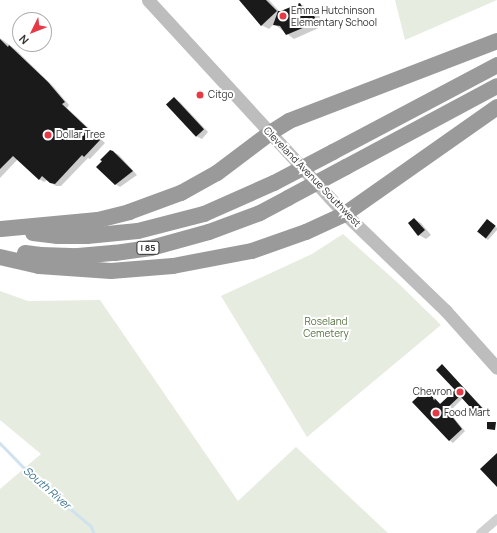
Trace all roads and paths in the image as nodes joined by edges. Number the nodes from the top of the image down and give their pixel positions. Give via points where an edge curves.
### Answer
1 (148, 0) edge
2 (497, 41) edge
3 (497, 65) edge
4 (497, 86) edge
5 (497, 107) edge
6 (270, 133) junction
7 (345, 214) junction
8 (0, 229) edge
9 (0, 249) edge
10 (0, 257) edge
11 (497, 368) edge
12 (497, 518) edge
13 (480, 533) edge

1 - 6 main road, Cleveland Avenue Southwest
2 - 6 highway via 289,121
3 - 8 highway, I 85, bridge via 274,183 204,214 138,231 87,236 58,236
4 - 9 highway, I 85, bridge via 260,213 209,232 151,248 78,256 41,255
5 - 7 highway
6 - 7 main road, Cleveland Avenue Southwest
6 - 8 highway via 217,173 193,188 166,199 98,220
7 - 10 highway via 306,232 252,250 173,266 111,271 77,270
7 - 11 main road, Cleveland Avenue Southwest via 446,311
12 - 13 street

